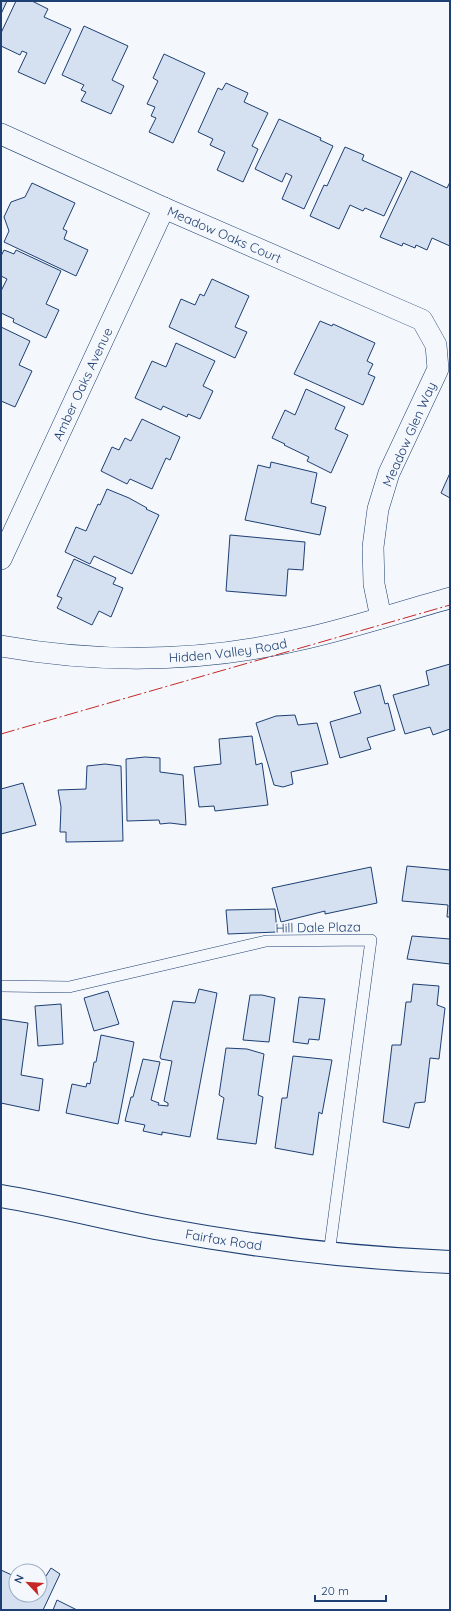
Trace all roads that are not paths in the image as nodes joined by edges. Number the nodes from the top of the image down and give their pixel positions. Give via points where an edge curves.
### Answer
1 (1, 134) edge
2 (164, 208) junction
3 (436, 345) joint
4 (1, 559) edge
5 (450, 598) edge
6 (381, 618) junction
7 (1, 646) edge
8 (1, 986) edge
9 (1, 1196) edge
10 (329, 1254) junction
11 (450, 1262) edge

1 - 2 street, Meadow Oaks Court
2 - 3 street, Meadow Oaks Court via 422,320
2 - 4 street, Amber Oaks Avenue
3 - 6 street, Meadow Glen Way via 438,369 389,473 378,509 373,547 374,584
5 - 6 street, Hidden Valley Road
6 - 7 street, Hidden Valley Road via 300,640 242,650 176,657 103,658
8 - 10 lane, Hill Dale Plaza via 68,987 266,941 371,940
9 - 10 main road, Fairfax Road via 246,1244
10 - 11 main road, Fairfax Road

